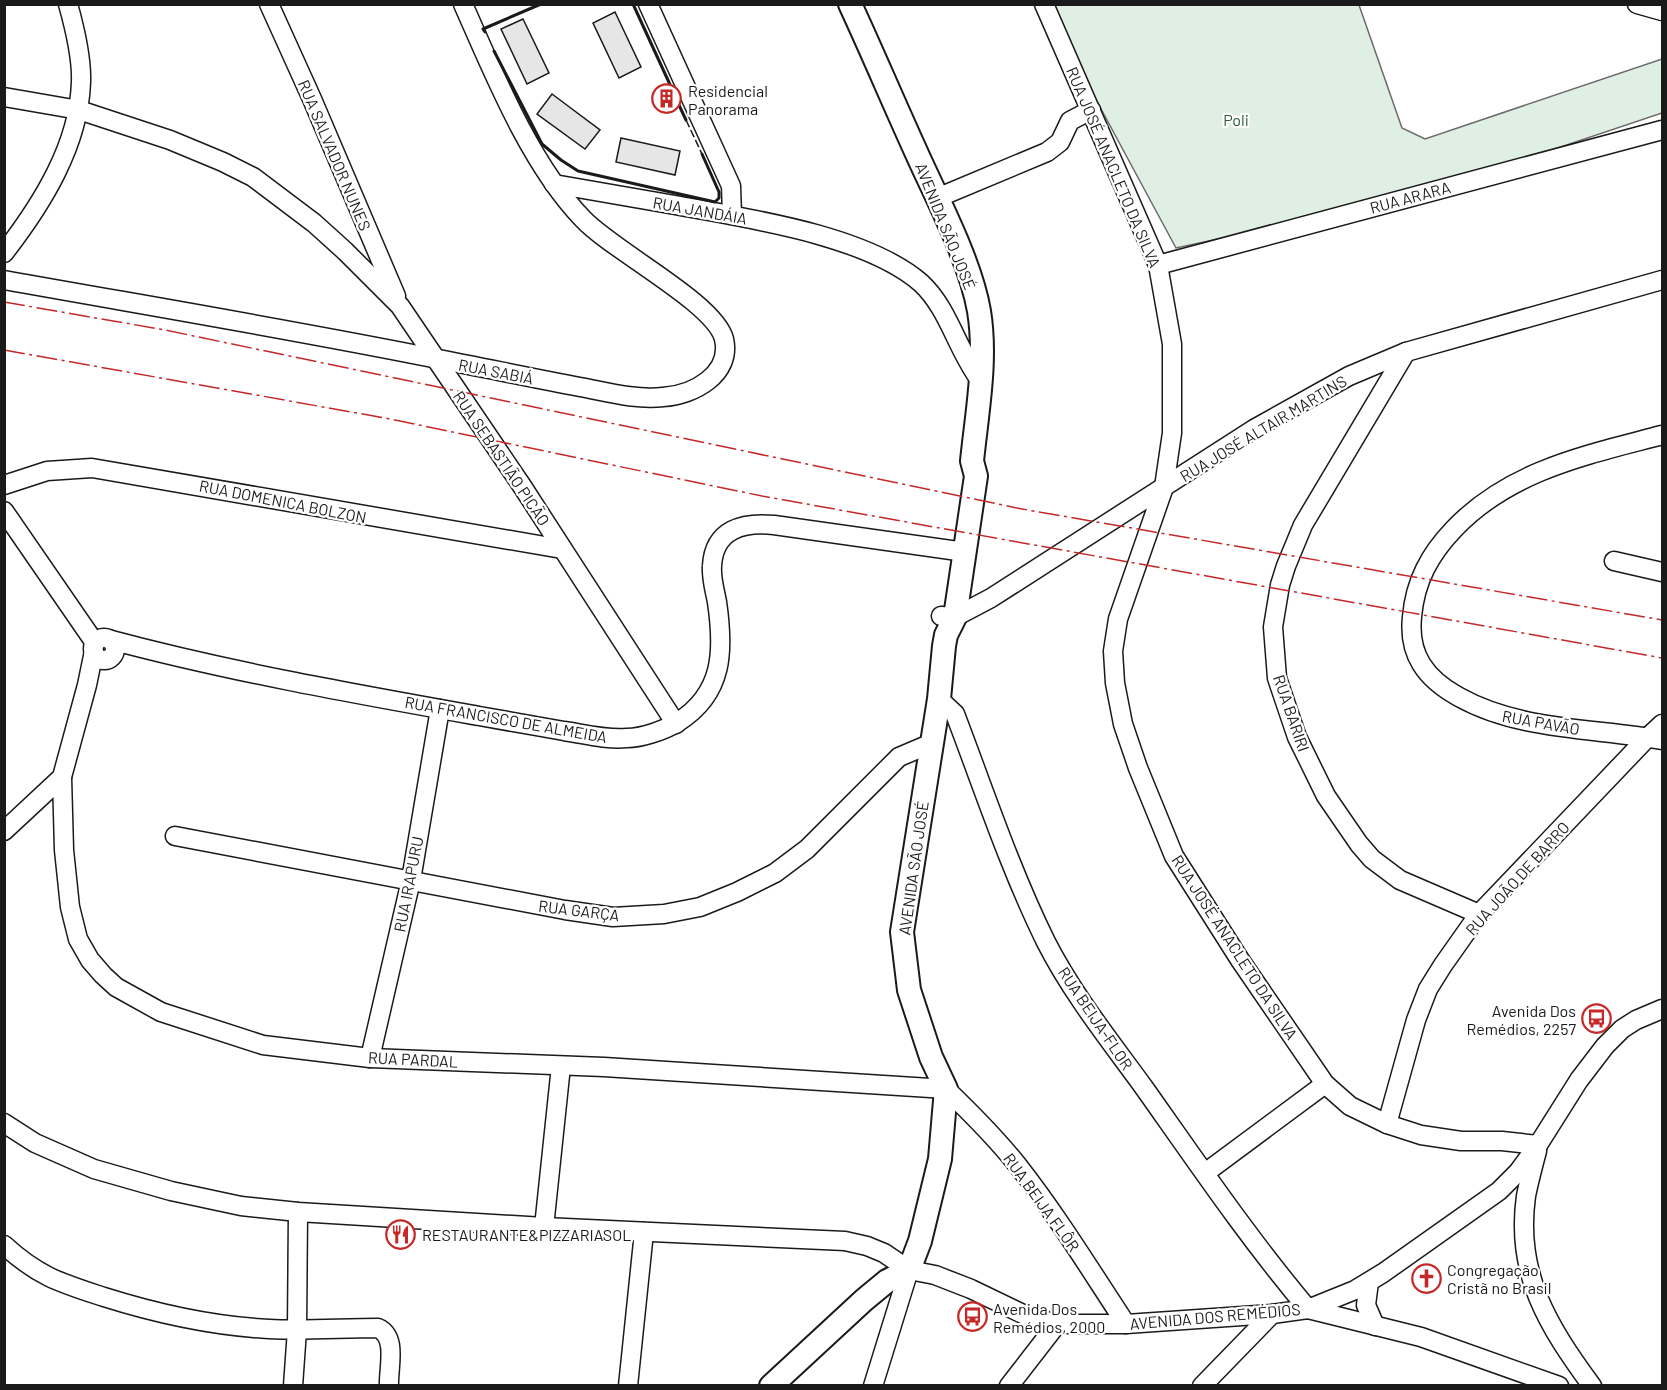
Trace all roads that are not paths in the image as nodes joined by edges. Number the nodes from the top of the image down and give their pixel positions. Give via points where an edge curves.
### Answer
1 (68, 4) edge
2 (269, 4) edge
3 (463, 4) edge
4 (648, 4) edge
5 (1044, 4) edge
6 (1637, 4) edge
7 (851, 5) edge
8 (1662, 11) edge
9 (4, 97) edge
10 (1091, 110) junction
11 (79, 111) junction
12 (1662, 130) edge
13 (554, 183) junction
14 (937, 198) junction
15 (732, 215) junction
16 (370, 236) junction
17 (345, 251) junction
18 (4, 253) edge
19 (1158, 265) junction
20 (4, 280) edge
21 (1662, 280) edge
22 (400, 306) junction
23 (1406, 352) junction
24 (436, 358) junction
25 (980, 380) junction
26 (1662, 435) edge
27 (4, 485) edge
28 (1164, 487) junction
29 (4, 512) edge
30 (562, 549) junction
31 (958, 551) junction
32 (1614, 561) dead end
33 (1662, 573) edge
34 (952, 593) junction
35 (991, 598) junction
36 (948, 623) junction
37 (104, 649) junction
38 (939, 699) junction
39 (440, 709) junction
40 (676, 724) junction
41 (1662, 724) edge
42 (1655, 739) edge
43 (932, 743) junction
44 (62, 777) junction
45 (4, 831) edge
46 (175, 836) dead end
47 (411, 880) junction
48 (1479, 914) junction
49 (1662, 1009) edge
50 (370, 1058) junction
51 (561, 1066) junction
52 (1325, 1084) junction
53 (946, 1089) junction
54 (4, 1123) edge
55 (1387, 1124) junction
56 (1538, 1145) junction
57 (1205, 1173) junction
58 (298, 1212) junction
59 (544, 1227) junction
60 (644, 1232) junction
61 (4, 1245) edge
62 (909, 1270) junction
63 (1369, 1282) junction
64 (1308, 1309) junction
65 (1272, 1314) junction
66 (1057, 1324) junction
67 (1126, 1324) junction
68 (1375, 1326) junction
69 (297, 1330) junction
70 (293, 1386) edge
71 (389, 1386) edge
72 (628, 1386) edge
73 (771, 1386) edge
74 (873, 1386) edge
75 (1009, 1386) edge
76 (1202, 1386) edge
77 (1559, 1386) edge
78 (1592, 1386) edge

1 - 11 street via 80,69
2 - 16 street, RUA SALVADOR NUNES
3 - 13 street via 507,100
4 - 15 street via 731,186
5 - 10 street, RUA JOSÉ ANACLETO DA SILVA
6 - 8 street
7 - 14 main road, AVENIDA SÃO JOSÉ
9 - 11 street, RUA SEBASTIÃO PICÃO
10 - 14 street via 1070,121 1060,142 1047,152
10 - 19 street, RUA JOSÉ ANACLETO DA SILVA
11 - 17 street, RUA SEBASTIÃO PICÃO via 170,140 254,177
11 - 18 street via 51,183
12 - 19 street, RUA ARARA
13 - 15 street, RUA JANDÁIA
13 - 24 street, RUA SABIÁ via 597,232 712,318 724,341 724,358 718,372 699,385 663,398 628,396
14 - 25 main road, AVENIDA SÃO JOSÉ via 979,309
15 - 25 street, RUA JANDÁIA via 833,240 902,270 933,296 967,363
16 - 17 street
16 - 22 street, RUA SALVADOR NUNES
17 - 22 street, RUA SEBASTIÃO PICÃO
19 - 28 street, RUA JOSÉ ANACLETO DA SILVA via 1172,344 1172,433
20 - 24 street, RUA SABIÁ
21 - 23 street, RUA JOSÉ ALTAIR MARTINS
22 - 24 street, RUA SEBASTIÃO PICÃO
23 - 28 street, RUA JOSÉ ALTAIR MARTINS via 1349,376 1254,429
23 - 48 street, RUA BARIRI via 1303,525 1286,566 1273,627 1277,678 1297,737 1326,796 1372,859 1401,880
24 - 30 street, RUA SEBASTIÃO PICÃO
25 - 31 main road, AVENIDA SÃO JOSÉ via 972,461 961,474
26 - 42 street, RUA PAVÃO via 1554,464 1524,477 1468,513 1429,558 1418,583 1411,624 1419,661 1428,674 1478,707 1504,717
27 - 30 street, RUA DOMENICA BOLZON via 47,471 92,468
28 - 35 street, RUA JOSÉ ALTAIR MARTINS
28 - 52 street, RUA JOSÉ ANACLETO DA SILVA via 1118,619 1113,651 1123,724 1174,856
29 - 37 street
30 - 40 street, RUA SEBASTIÃO PICÃO
31 - 34 main road, AVENIDA SÃO JOSÉ
31 - 40 street, RUA FRANCISCO DE ALMEIDA via 756,523 729,532 715,552 712,567 720,625 716,676 701,704
32 - 33 street
34 - 35 street
34 - 36 main road, AVENIDA SÃO JOSÉ
35 - 36 street, RUA JOSÉ ALTAIR MARTINS
36 - 38 main road, AVENIDA SÃO JOSÉ
37 - 39 street, RUA FRANCISCO DE ALMEIDA via 138,647
37 - 44 street via 87,685
38 - 43 main road, AVENIDA SÃO JOSÉ
38 - 57 street, RUA BEIJA-FLOR via 955,714 1016,876 1047,944
39 - 40 street, RUA FRANCISCO DE ALMEIDA via 595,736 627,738
39 - 47 street, RUA IRAPURU
41 - 42 street, RUA JOÃO DE BARRO
42 - 48 street, RUA JOÃO DE BARRO
43 - 47 street, RUA GARÇA via 899,757 807,849 775,873 700,907 613,917
43 - 53 main road, AVENIDA SÃO JOSÉ via 902,932 909,990
44 - 45 street
44 - 50 street, RUA PARDAL via 64,850 73,923 90,960 116,987 161,1012 263,1045
46 - 47 street, RUA GARÇA
47 - 50 street, RUA IRAPURU
48 - 55 street, RUA JOÃO DE BARRO via 1428,989
49 - 56 street, AVENIDA DOS REMÉDIOS via 1622,1029 1605,1046
50 - 51 street, RUA PARDAL
51 - 53 street, RUA PARDAL
51 - 59 street
52 - 55 street, RUA JOSÉ ANACLETO DA SILVA via 1350,1106
52 - 57 street
53 - 62 main road, AVENIDA SÃO JOSÉ via 940,1158
53 - 67 street, RUA BEIJA FLÔR via 983,1124 1019,1167
54 - 58 street via 35,1143 94,1169 229,1204
55 - 56 street, RUA JOSÉ ANACLETO DA SILVA via 1421,1135
56 - 63 street, AVENIDA DOS REMÉDIOS via 1499,1191
56 - 78 street via 1526,1196 1526,1259 1544,1312
57 - 64 street, RUA BEIJA-FLOR via 1267,1260
58 - 59 street
58 - 69 street
59 - 60 street
60 - 62 street via 845,1241 884,1253
60 - 72 street
61 - 69 street via 46,1276 142,1309 171,1317
62 - 66 street, AVENIDA DOS REMÉDIOS via 935,1275 1027,1316
62 - 73 main road via 887,1281 864,1300
62 - 74 street
63 - 64 street, AVENIDA DOS REMÉDIOS
63 - 68 street via 1366,1305
64 - 65 street, AVENIDA DOS REMÉDIOS
64 - 68 street
65 - 67 street, AVENIDA DOS REMÉDIOS
65 - 76 street
66 - 67 street, AVENIDA DOS REMÉDIOS
66 - 75 street
68 - 77 street via 1421,1336
69 - 70 street
69 - 71 street via 384,1330 391,1349

